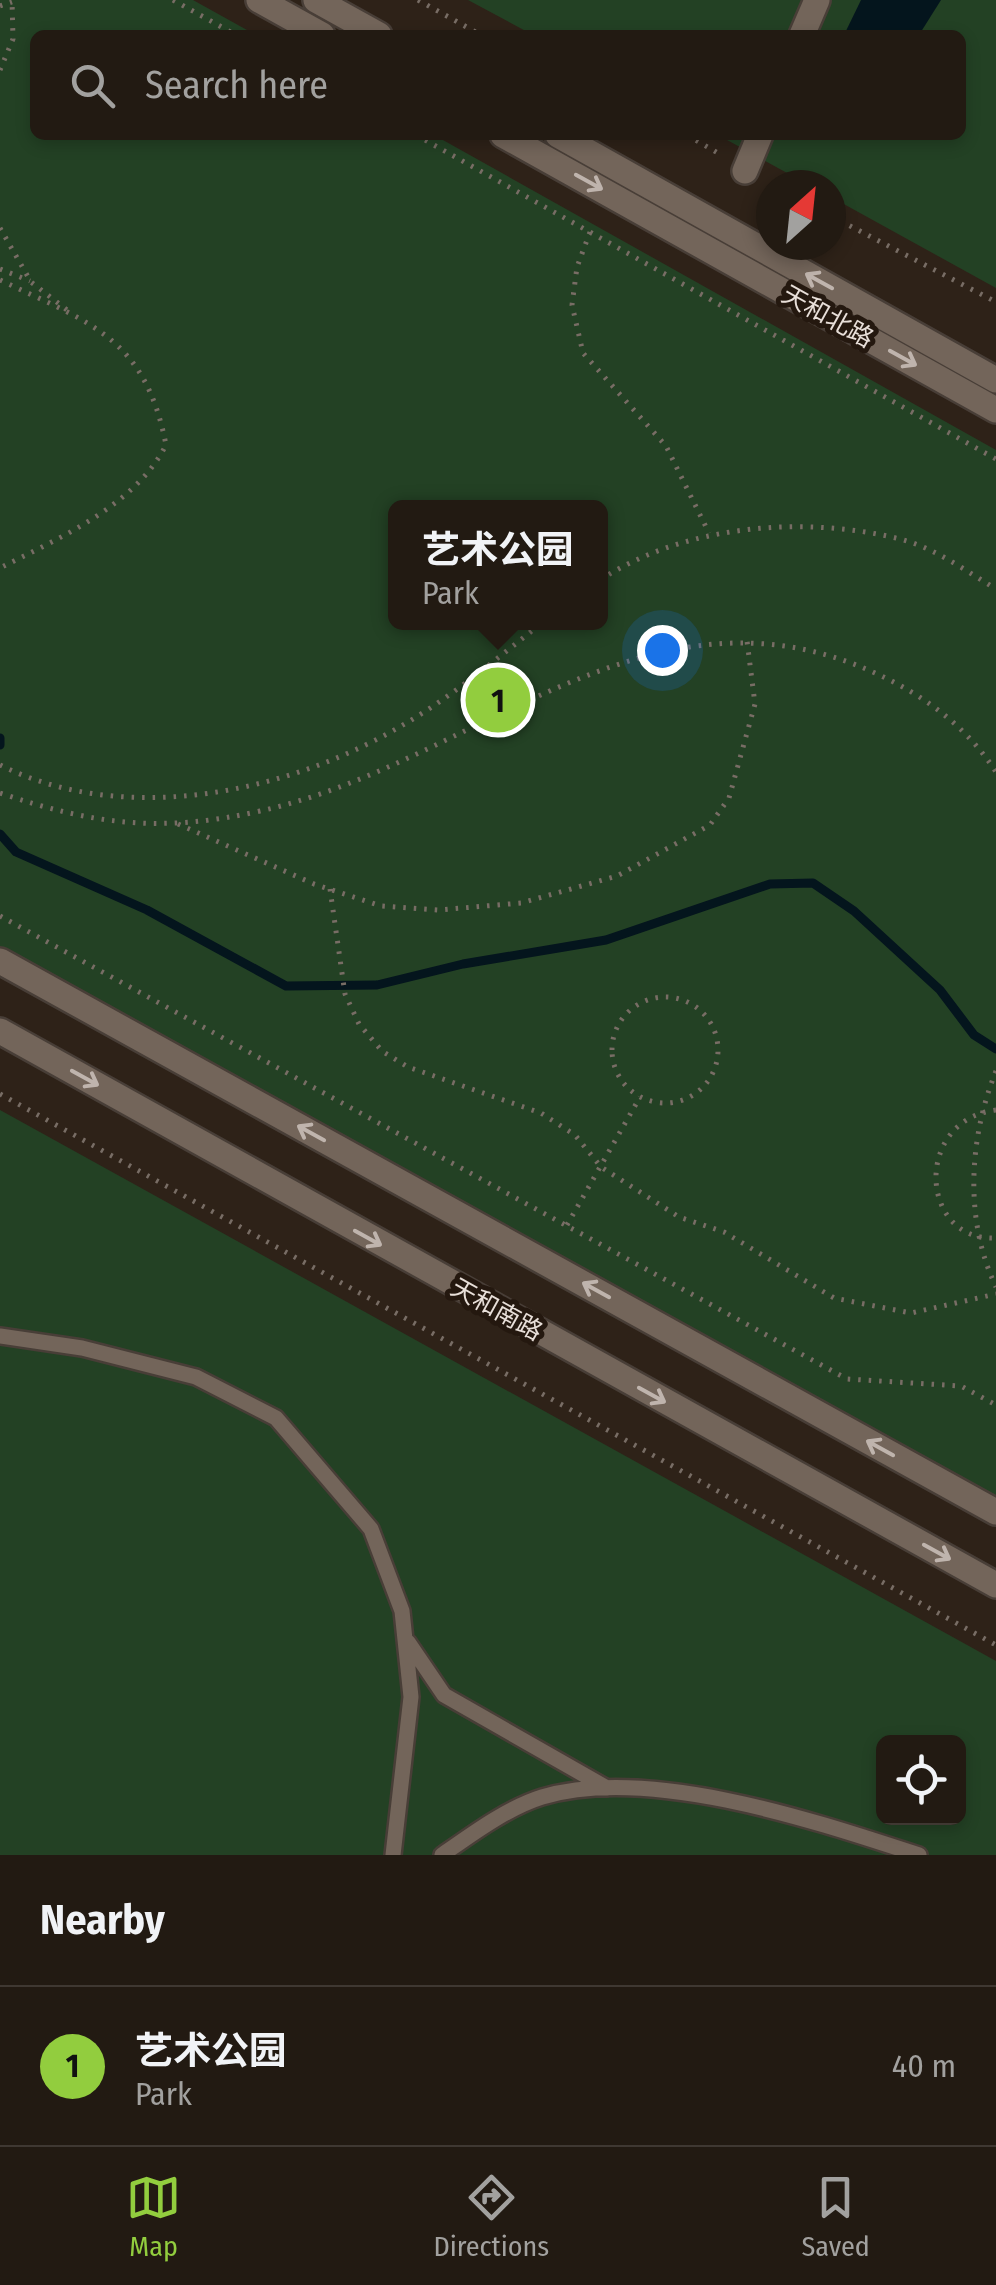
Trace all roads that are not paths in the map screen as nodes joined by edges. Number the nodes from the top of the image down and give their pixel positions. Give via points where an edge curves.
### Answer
1 (259, 0) edge
2 (316, 0) edge
3 (817, 0) edge
4 (313, 30) edge
5 (370, 30) edge
6 (804, 30) edge
7 (512, 140) edge
8 (567, 140) edge
9 (758, 140) edge
10 (745, 171) dead end
11 (996, 380) edge
12 (996, 410) edge
13 (0, 961) edge
14 (0, 1030) edge
15 (0, 1336) edge
16 (996, 1512) edge
17 (996, 1585) edge
18 (405, 1637) junction
19 (610, 1790) junction
20 (393, 1855) edge
21 (442, 1855) edge
22 (919, 1855) edge

1 - 4 street
2 - 5 street
3 - 6 street
7 -> 12 street, 天和北路
11 -> 8 street, 天和北路
9 - 10 street
16 -> 13 street
14 -> 17 street, 天和南路
15 - 18 lane via 82,1348 196,1378 276,1418 371,1529
18 - 19 lane via 444,1695
18 - 20 lane via 412,1698
19 - 21 lane via 540,1798
19 - 22 lane via 694,1795 826,1824

